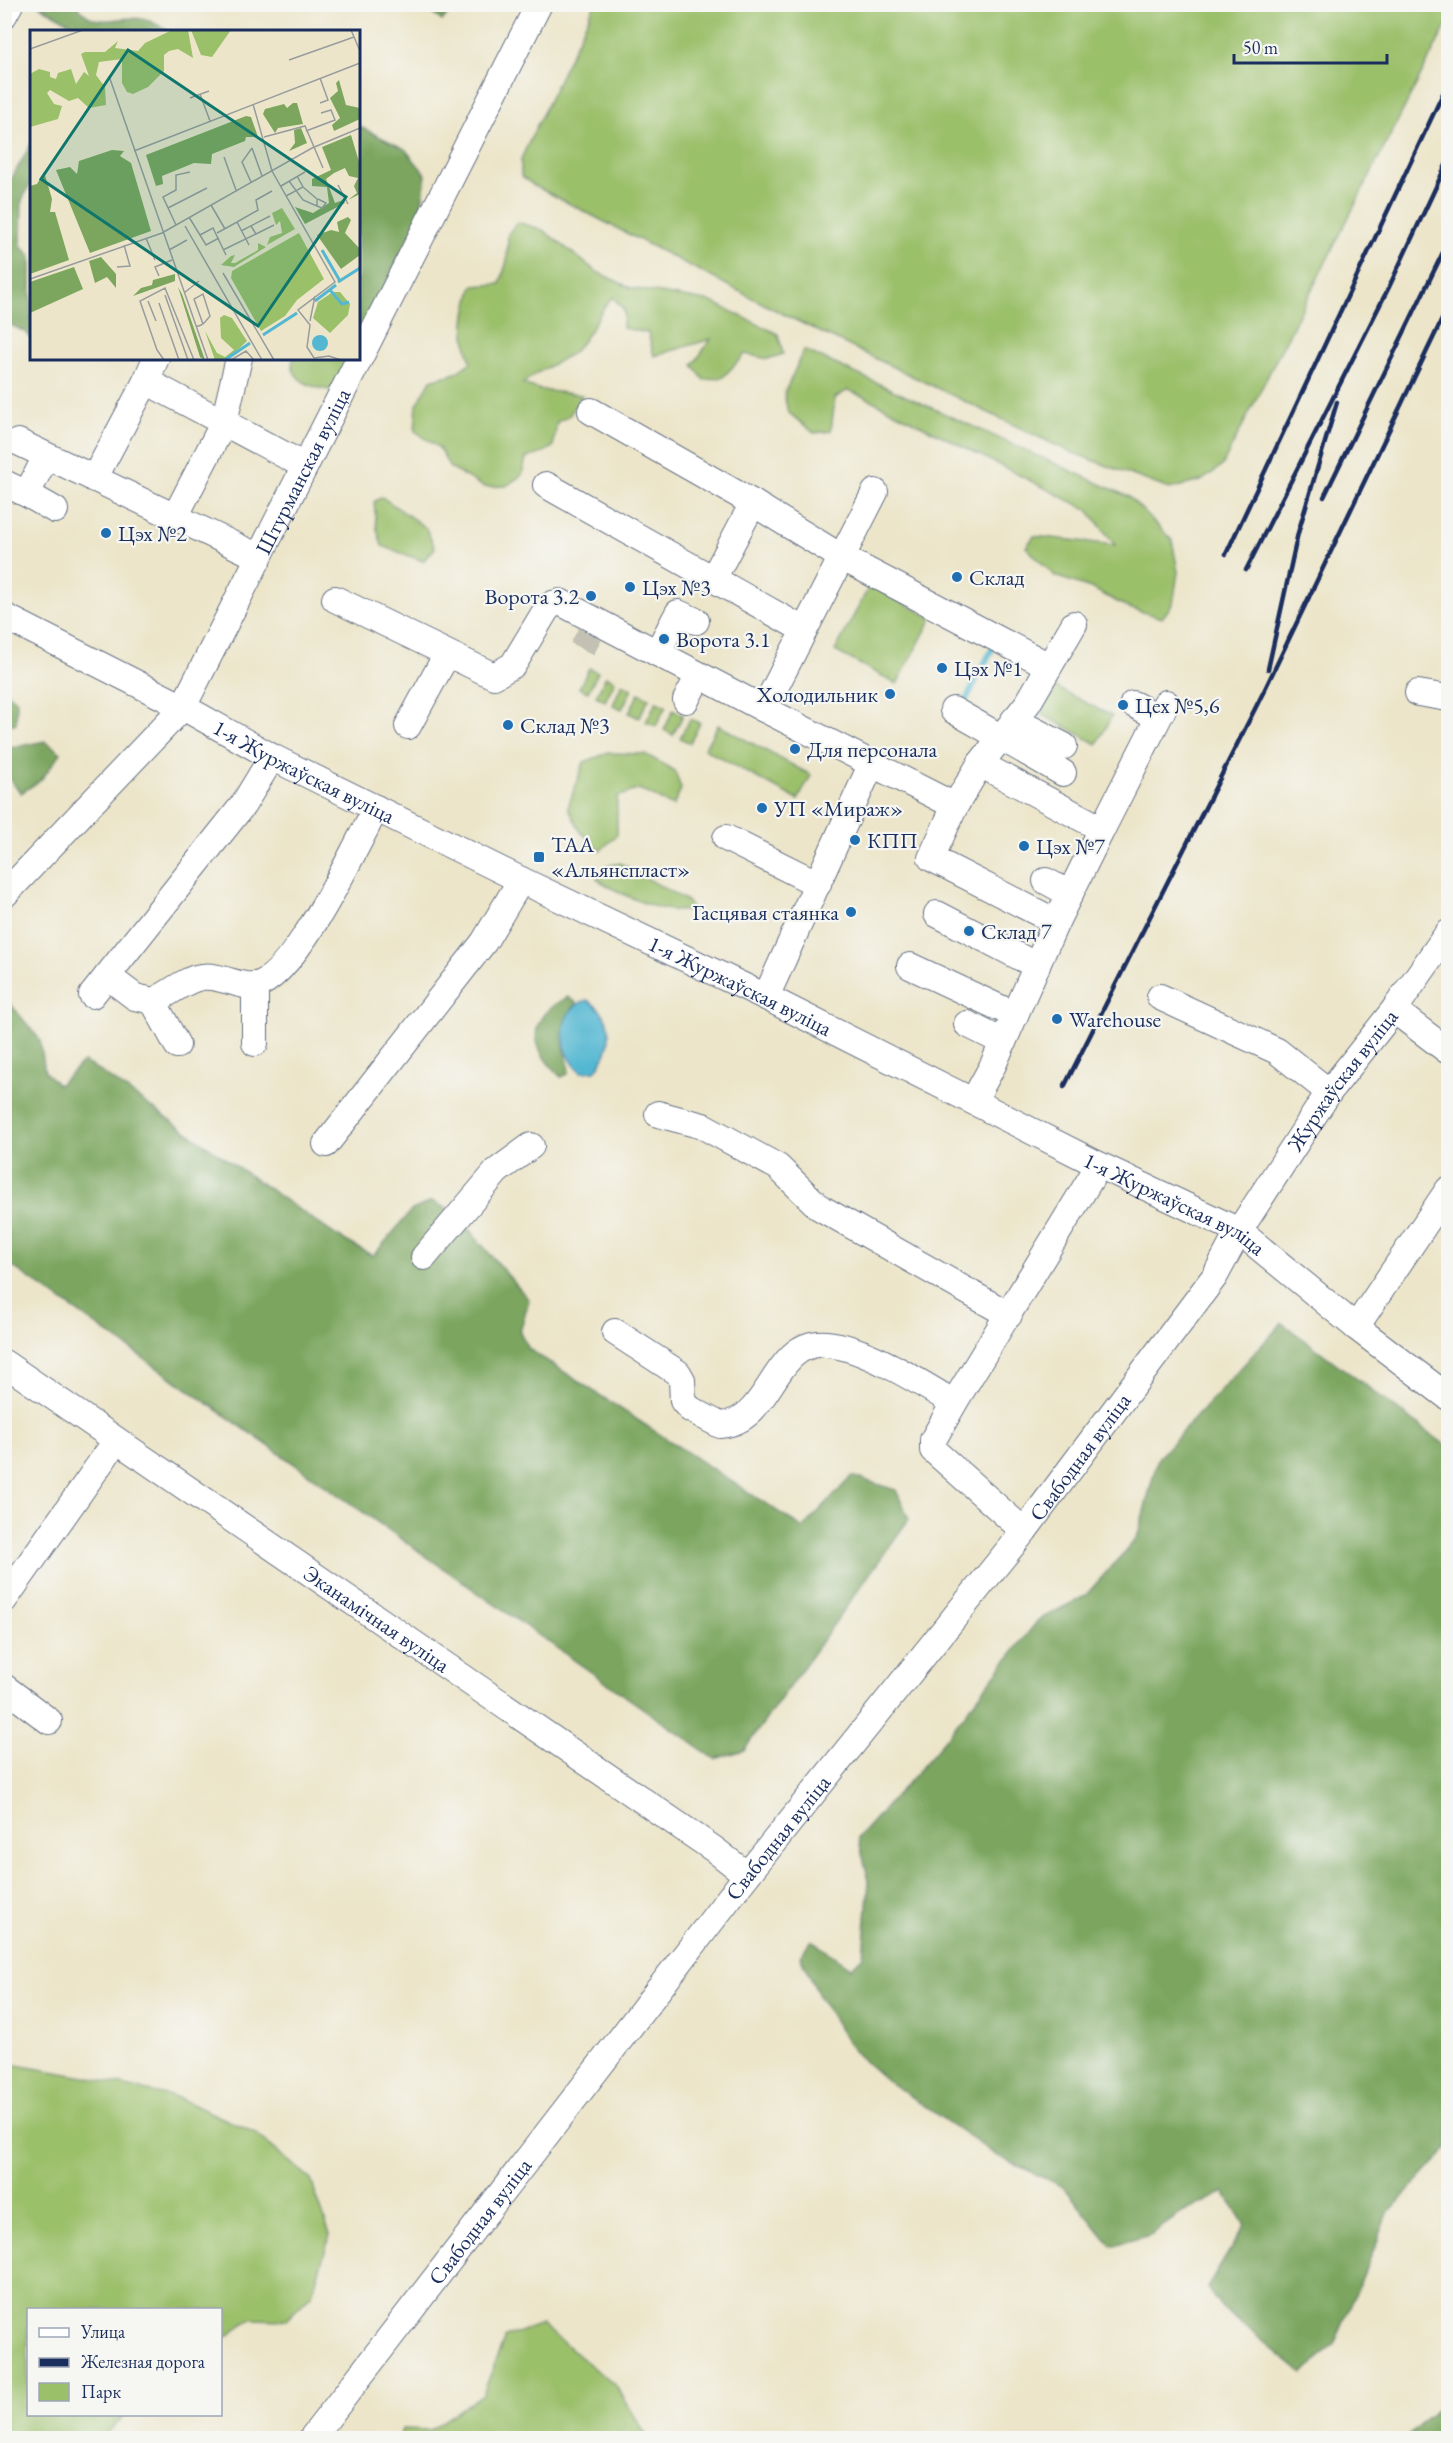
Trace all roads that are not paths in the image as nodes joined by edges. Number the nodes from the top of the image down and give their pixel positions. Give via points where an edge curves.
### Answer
1 (10, 4) edge
2 (539, 4) edge
3 (4, 15) edge
4 (361, 350) edge
5 (239, 360) edge
6 (356, 360) edge
7 (151, 370) edge
8 (591, 411) dead end
9 (224, 422) junction
10 (18, 442) dead end
11 (46, 456) junction
12 (305, 466) junction
13 (94, 479) junction
14 (4, 483) edge
15 (546, 485) dead end
16 (875, 492) dead end
17 (27, 494) junction
18 (753, 503) junction
19 (55, 510) dead end
20 (175, 517) junction
21 (259, 557) junction
22 (841, 557) junction
23 (713, 579) junction
24 (335, 599) dead end
25 (4, 616) edge
26 (696, 621) dead end
27 (1074, 624) dead end
28 (804, 630) junction
29 (657, 653) junction
30 (447, 654) junction
31 (1049, 666) junction
32 (699, 675) junction
33 (1418, 693) dead end
34 (1449, 698) edge
35 (686, 700) dead end
36 (1133, 704) dead end
37 (183, 707) junction
38 (764, 709) junction
39 (953, 710) dead end
40 (408, 726) dead end
41 (1007, 728) junction
42 (1064, 746) dead end
43 (272, 757) junction
44 (879, 761) junction
45 (980, 764) junction
46 (1063, 773) dead end
47 (955, 806) junction
48 (376, 808) junction
49 (1102, 829) junction
50 (726, 838) dead end
51 (521, 880) junction
52 (1046, 881) dead end
53 (818, 884) junction
54 (1070, 894) junction
55 (4, 895) edge
56 (937, 914) dead end
57 (1056, 922) junction
58 (1449, 933) edge
59 (910, 966) dead end
60 (1036, 966) junction
61 (255, 985) junction
62 (765, 997) junction
63 (1160, 997) dead end
64 (153, 1001) junction
65 (1394, 1010) junction
66 (1015, 1015) junction
67 (967, 1024) dead end
68 (1003, 1042) junction
69 (255, 1043) dead end
70 (177, 1045) dead end
71 (1449, 1052) edge
72 (1329, 1092) junction
73 (974, 1100) junction
74 (658, 1114) dead end
75 (326, 1144) dead end
76 (531, 1146) dead end
77 (1099, 1165) junction
78 (1449, 1190) edge
79 (1239, 1231) junction
80 (424, 1257) dead end
81 (1009, 1315) junction
82 (1356, 1327) junction
83 (615, 1332) dead end
84 (4, 1363) edge
85 (1449, 1397) edge
86 (954, 1403) junction
87 (116, 1441) junction
88 (1024, 1531) junction
89 (4, 1600) edge
90 (4, 1687) edge
91 (49, 1721) dead end
92 (747, 1875) junction
93 (312, 2439) edge

1 - 3 street
2 - 4 street, Штурманская вуліца
5 - 9 street
6 - 12 street, Штурманская вуліца
7 - 9 street
7 - 13 street
8 - 18 street
9 - 12 street
9 - 20 street
10 - 11 street
11 - 13 street
11 - 17 street
12 - 21 street, Штурманская вуліца
13 - 20 street
14 - 17 street
15 - 23 street
16 - 22 street
17 - 19 street
18 - 22 street
18 - 23 street
20 - 21 street
21 - 37 street, Штурманская вуліца
22 - 28 street
22 - 31 street
23 - 28 street
24 - 30 street
25 - 37 street, 1-я Журжаўская вуліца
26 - 29 street via 678,613
27 - 31 street
28 - 38 street
29 - 30 street via 593,627 564,603 552,604 513,665 498,675 484,673
29 - 32 street
30 - 40 street
31 - 41 street via 1028,703
32 - 35 street
32 - 38 street
33 - 34 street
36 - 49 street via 1162,710
37 - 43 street, 1-я Журжаўская вуліца
37 - 55 street, Штурманская вуліца
38 - 44 street
39 - 41 street
41 - 42 street
41 - 45 street
41 - 46 street
43 - 48 street, 1-я Журжаўская вуліца
43 - 64 street via 243,805 100,986
44 - 47 street
44 - 53 street
45 - 47 street
45 - 49 street
47 - 57 street via 931,858
48 - 51 street, 1-я Журжаўская вуліца
48 - 61 street via 320,916 281,966
49 - 54 street
50 - 53 street
51 - 62 street, 1-я Журжаўская вуліца
51 - 75 street via 484,942
52 - 54 street
53 - 62 street
54 - 57 street
56 - 60 street
57 - 60 street
58 - 65 street, Журжаўская вуліца
59 - 66 street
60 - 66 street
61 - 64 street via 203,976
61 - 69 street
62 - 73 street, 1-я Журжаўская вуліца
63 - 72 street via 1277,1051
64 - 70 street
65 - 71 street
65 - 72 street, Журжаўская вуліца
66 - 68 street
67 - 68 street
68 - 73 street
72 - 79 street, Журжаўская вуліца
73 - 77 street, 1-я Журжаўская вуліца
74 - 81 street via 703,1126 778,1167 819,1207
76 - 80 street via 496,1171
77 - 79 street, 1-я Журжаўская вуліца
77 - 81 street
78 - 82 street
79 - 82 street, 1-я Журжаўская вуліца
79 - 88 street, Свабодная вуліца via 1215,1276
81 - 86 street
82 - 85 street, 1-я Журжаўская вуліца
83 - 86 street via 671,1367 682,1380 683,1401 720,1425 740,1421 756,1408 797,1352 825,1344 840,1346 904,1372
84 - 87 street, Эканамічная вуліца
86 - 88 street via 933,1440 933,1450
87 - 89 street
87 - 92 street, Эканамічная вуліца
88 - 92 street, Свабодная вуліца
90 - 91 street
92 - 93 street, Свабодная вуліца

